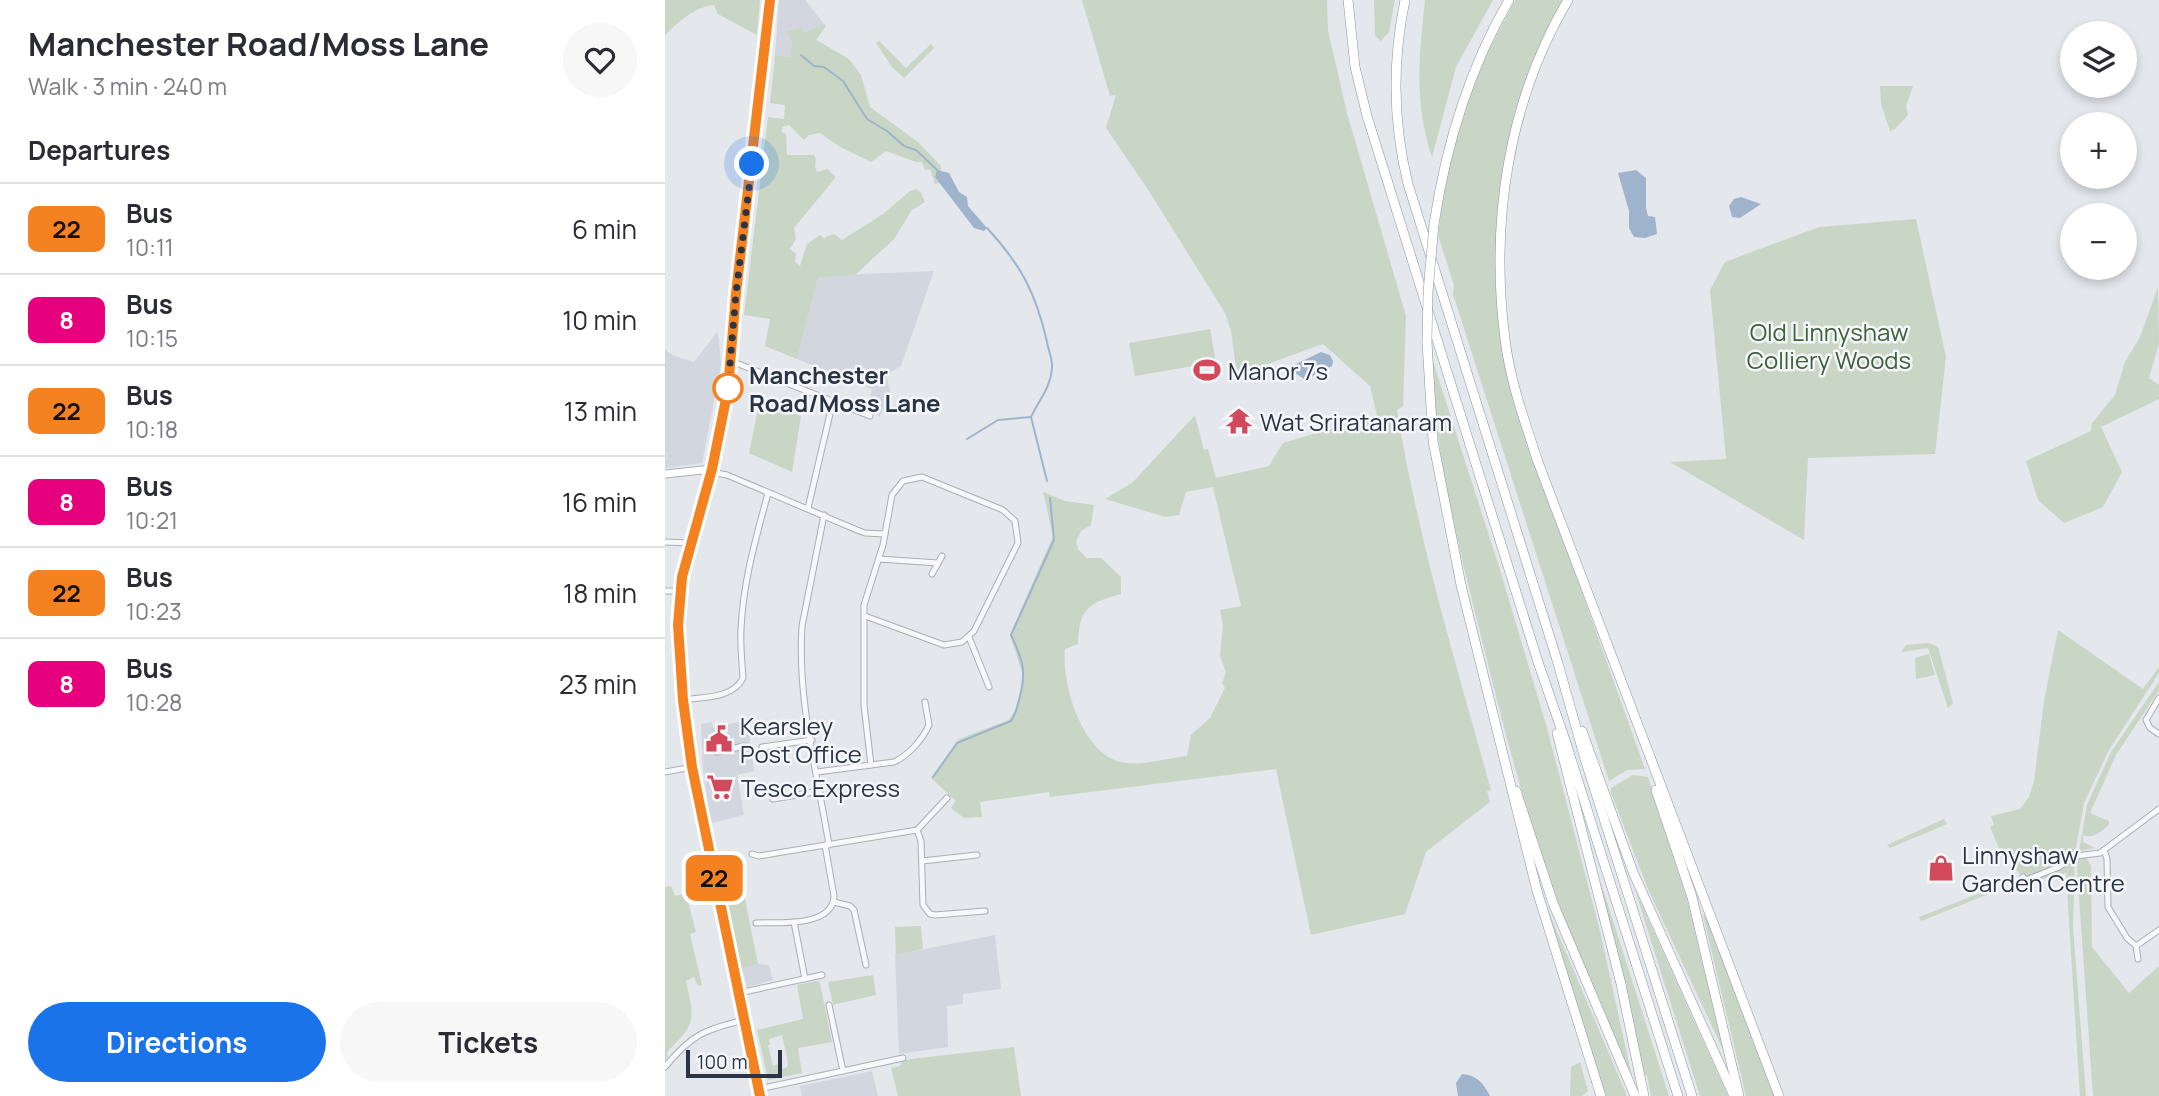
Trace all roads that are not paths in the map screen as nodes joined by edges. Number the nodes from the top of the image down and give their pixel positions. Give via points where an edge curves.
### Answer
1 (770, 0) edge
2 (1348, 0) edge
3 (1405, 0) edge
4 (1509, 0) edge
5 (1568, 0) edge
6 (731, 361) junction
7 (833, 401) junction
8 (870, 416) dead end
9 (712, 470) junction
10 (665, 474) edge
11 (768, 493) junction
12 (808, 508) junction
13 (824, 515) junction
14 (885, 534) junction
15 (665, 542) edge
16 (690, 543) junction
17 (942, 556) dead end
18 (879, 559) junction
19 (938, 563) junction
20 (932, 574) dead end
21 (665, 591) edge
22 (680, 591) junction
23 (865, 616) junction
24 (1601, 629) junction
25 (969, 637) junction
26 (1557, 660) junction
27 (1538, 662) junction
28 (989, 687) dead end
29 (2159, 698) edge
30 (683, 700) junction
31 (925, 702) dead end
32 (2159, 734) edge
33 (812, 740) junction
34 (1501, 743) junction
35 (744, 746) dead end
36 (762, 747) dead end
37 (717, 752) dead end
38 (871, 765) junction
39 (692, 767) junction
40 (665, 772) edge
41 (817, 772) junction
42 (820, 791) junction
43 (773, 799) dead end
44 (948, 799) dead end
45 (2159, 809) edge
46 (917, 830) junction
47 (827, 845) junction
48 (2104, 850) junction
49 (753, 854) dead end
50 (977, 854) dead end
51 (922, 861) junction
52 (2022, 877) dead end
53 (834, 902) junction
54 (985, 911) dead end
55 (794, 922) junction
56 (756, 923) dead end
57 (2159, 930) edge
58 (2136, 946) junction
59 (2138, 959) dead end
60 (866, 960) dead end
61 (822, 975) dead end
62 (805, 979) junction
63 (739, 993) junction
64 (829, 1005) dead end
65 (745, 1020) junction
66 (903, 1058) dead end
67 (665, 1067) edge
68 (843, 1071) junction
69 (758, 1094) edge
70 (1601, 1096) edge
71 (1635, 1096) edge
72 (1644, 1096) edge
73 (1678, 1096) edge
74 (1692, 1096) edge
75 (1736, 1096) edge
76 (1779, 1096) edge

1 - 6 main road
2 - 27 highway via 1364,106
3 - 26 highway via 1395,72 1405,169
4 - 34 highway, bridge via 1462,103 1444,167 1434,224 1427,342 1433,441 1443,501
5 - 24 highway via 1531,80 1515,130 1502,203 1499,273 1505,341 1517,399
6 - 7 street
6 - 9 main road
7 - 8 street
7 - 12 street
9 - 10 street
9 - 11 street
9 - 16 main road
11 - 12 street
11 - 30 street via 744,593 741,683 727,693
12 - 13 street
13 - 14 street via 866,533
13 - 33 street via 801,643 802,693
14 - 18 street
14 - 25 street via 894,489 915,477 1010,515 1018,543
15 - 16 street
16 - 22 main road
17 - 19 street
18 - 19 street
18 - 23 street via 864,605
19 - 20 street
21 - 22 street
22 - 30 main road
23 - 25 street via 944,645
23 - 38 street via 864,705
24 - 75 highway via 1692,897
24 - 76 highway
25 - 28 street
26 - 74 highway
26 - 75 highway via 1633,872
27 - 72 highway via 1621,984
27 - 73 highway
29 - 32 street via 2146,720
30 - 39 main road
31 - 38 street via 929,725 909,752 894,762
33 - 36 street
33 - 41 street
34 - 70 highway via 1553,947
34 - 71 highway via 1553,903
35 - 37 street
38 - 41 street
39 - 40 street
39 - 63 main road
41 - 42 street
42 - 43 street
42 - 47 street
44 - 46 street
45 - 48 street
46 - 47 street
46 - 51 street
47 - 49 street
47 - 53 street
48 - 52 street via 2076,856 2035,878
48 - 58 street via 2108,907
50 - 51 street
51 - 54 street via 925,910 935,915
53 - 55 street via 818,918
53 - 60 street via 854,910
55 - 56 street
55 - 62 street
57 - 58 street
58 - 59 street
61 - 62 street
62 - 63 street
63 - 65 main road
64 - 68 street
65 - 67 street via 702,1033
65 - 69 main road
66 - 68 street
68 - 69 street

